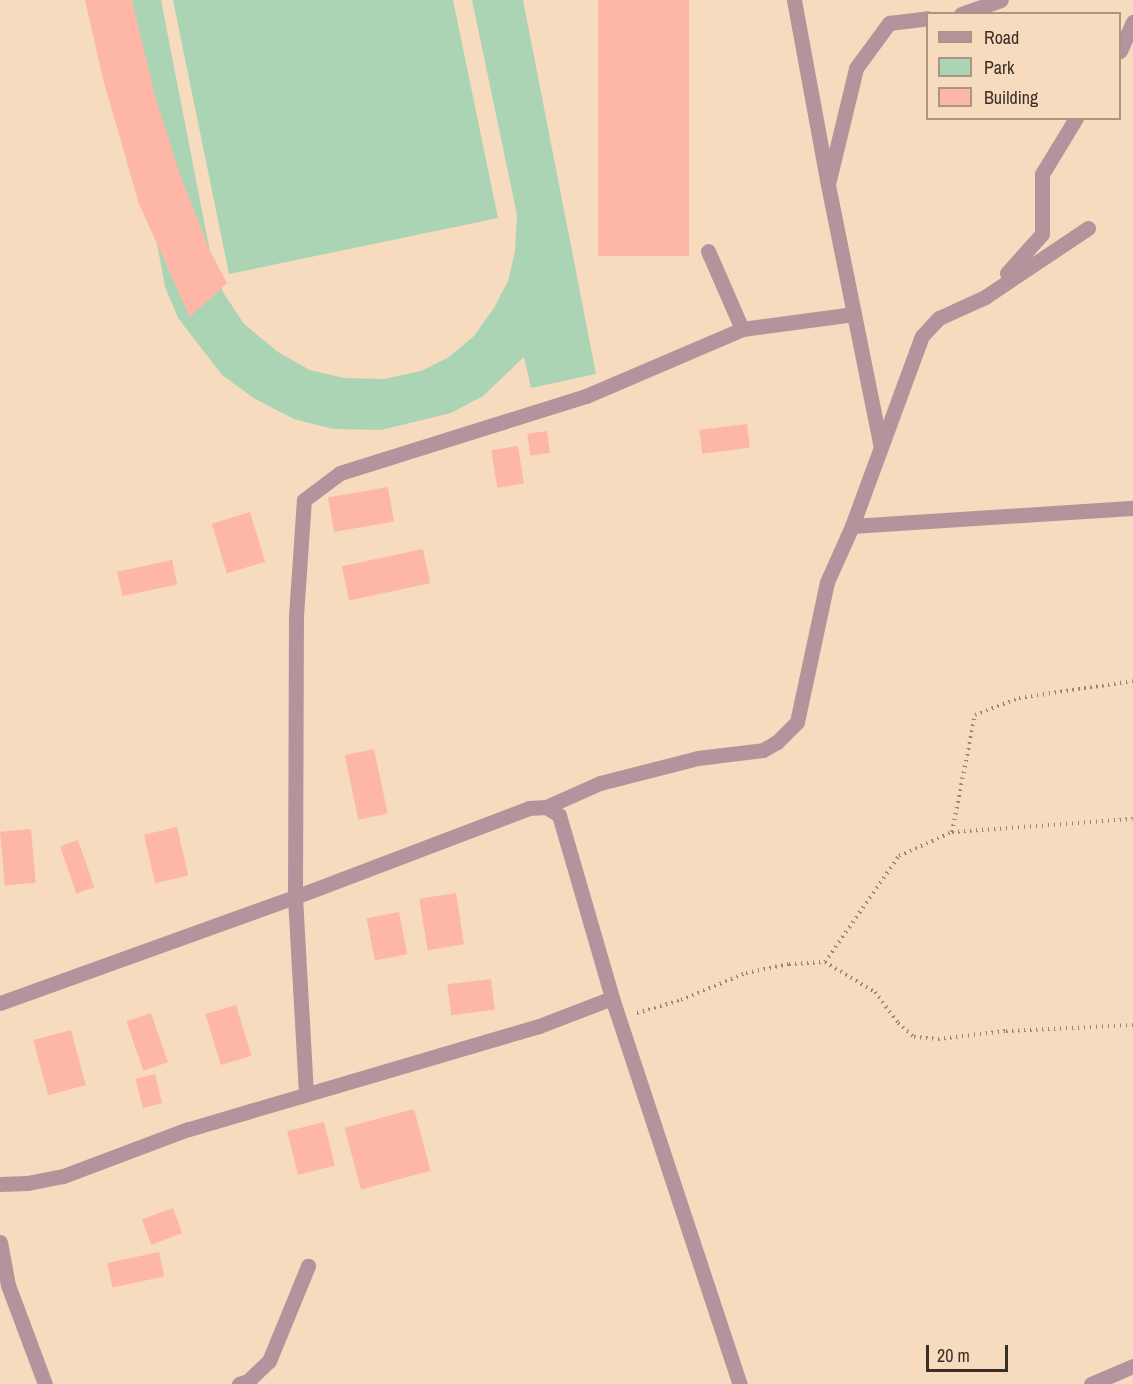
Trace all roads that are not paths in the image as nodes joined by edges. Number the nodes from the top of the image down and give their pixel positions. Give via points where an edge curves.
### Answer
1 (795, 0) edge
2 (1001, 0) edge
3 (967, 12) edge
4 (926, 18) edge
5 (1133, 22) edge
6 (1121, 47) edge
7 (1075, 120) edge
8 (828, 185) junction
9 (1088, 228) dead end
10 (708, 251) dead end
11 (966, 305) junction
12 (854, 314) junction
13 (742, 329) junction
14 (882, 447) junction
15 (1133, 508) edge
16 (852, 526) junction
17 (546, 807) junction
18 (296, 897) junction
19 (612, 998) junction
20 (0, 1003) edge
21 (306, 1094) junction
22 (0, 1184) edge
23 (0, 1242) edge
24 (308, 1266) dead end
25 (1133, 1366) edge
26 (45, 1384) edge
27 (239, 1384) edge
28 (740, 1384) edge
29 (1091, 1384) edge

1 - 8 street
2 - 3 street
4 - 8 street via 889,23 856,68
5 - 6 street
7 - 11 street via 1042,174 1042,234 1014,267
8 - 12 street
9 - 11 street via 985,297
10 - 13 street
11 - 14 street via 939,318 922,336
12 - 13 street
12 - 14 street
13 - 18 street via 586,396 340,473 304,500 296,616
14 - 16 street
15 - 16 street
16 - 17 street via 827,582 797,722 777,741 763,750 698,758 600,783
17 - 18 street via 529,808
17 - 19 street via 559,814
18 - 20 street
18 - 21 street
19 - 21 street via 539,1026
19 - 28 street
21 - 22 street via 188,1129 63,1176
23 - 26 street via 8,1285
24 - 27 street via 269,1361 248,1381
25 - 29 street

